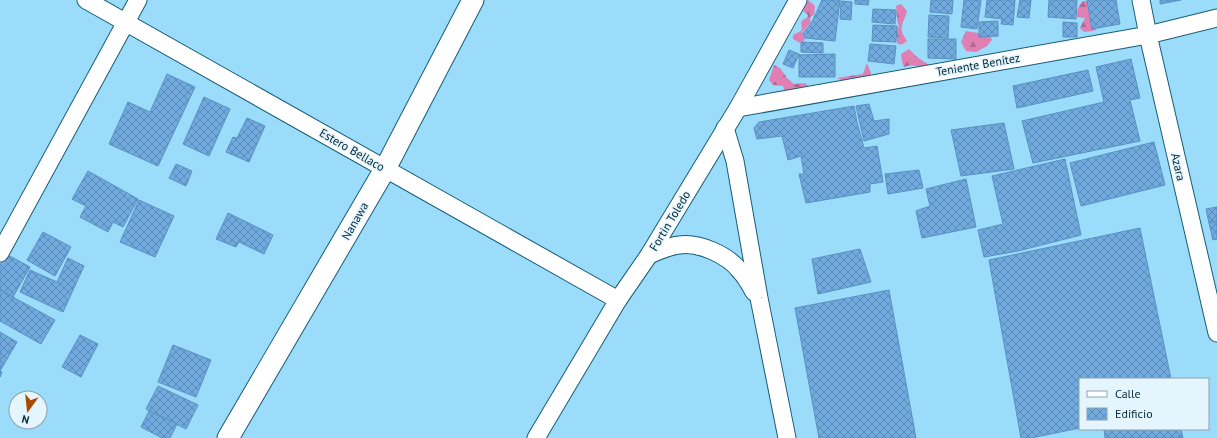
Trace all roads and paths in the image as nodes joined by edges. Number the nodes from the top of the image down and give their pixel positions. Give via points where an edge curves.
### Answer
1 (86, 0) edge
2 (138, 0) edge
3 (473, 0) edge
4 (798, 0) edge
5 (1141, 0) edge
6 (1217, 18) edge
7 (126, 22) junction
8 (1148, 35) junction
9 (738, 108) junction
10 (725, 128) junction
11 (385, 169) junction
12 (0, 253) edge
13 (649, 255) junction
14 (759, 298) junction
15 (618, 300) junction
16 (1217, 333) edge
17 (228, 438) edge
18 (536, 438) edge
19 (787, 438) edge

1 - 7 street, Estero Bellaco
2 - 7 street
3 - 11 street, Nanawa
4 - 9 street, Fortin Toledo
5 - 8 street, Azara
6 - 8 street, Teniente Benítez
7 - 11 street, Estero Bellaco
7 - 12 street
8 - 9 street, Teniente Benítez
8 - 16 street, Azara
9 - 10 street, Fortin Toledo
10 - 13 street, Fortin Toledo
10 - 14 street via 735,161
11 - 15 street, Estero Bellaco
11 - 17 street, Nanawa
13 - 14 street via 679,245 694,244 729,260 740,270
13 - 15 street, Fortin Toledo
14 - 19 street
15 - 18 street, Fortin Toledo

